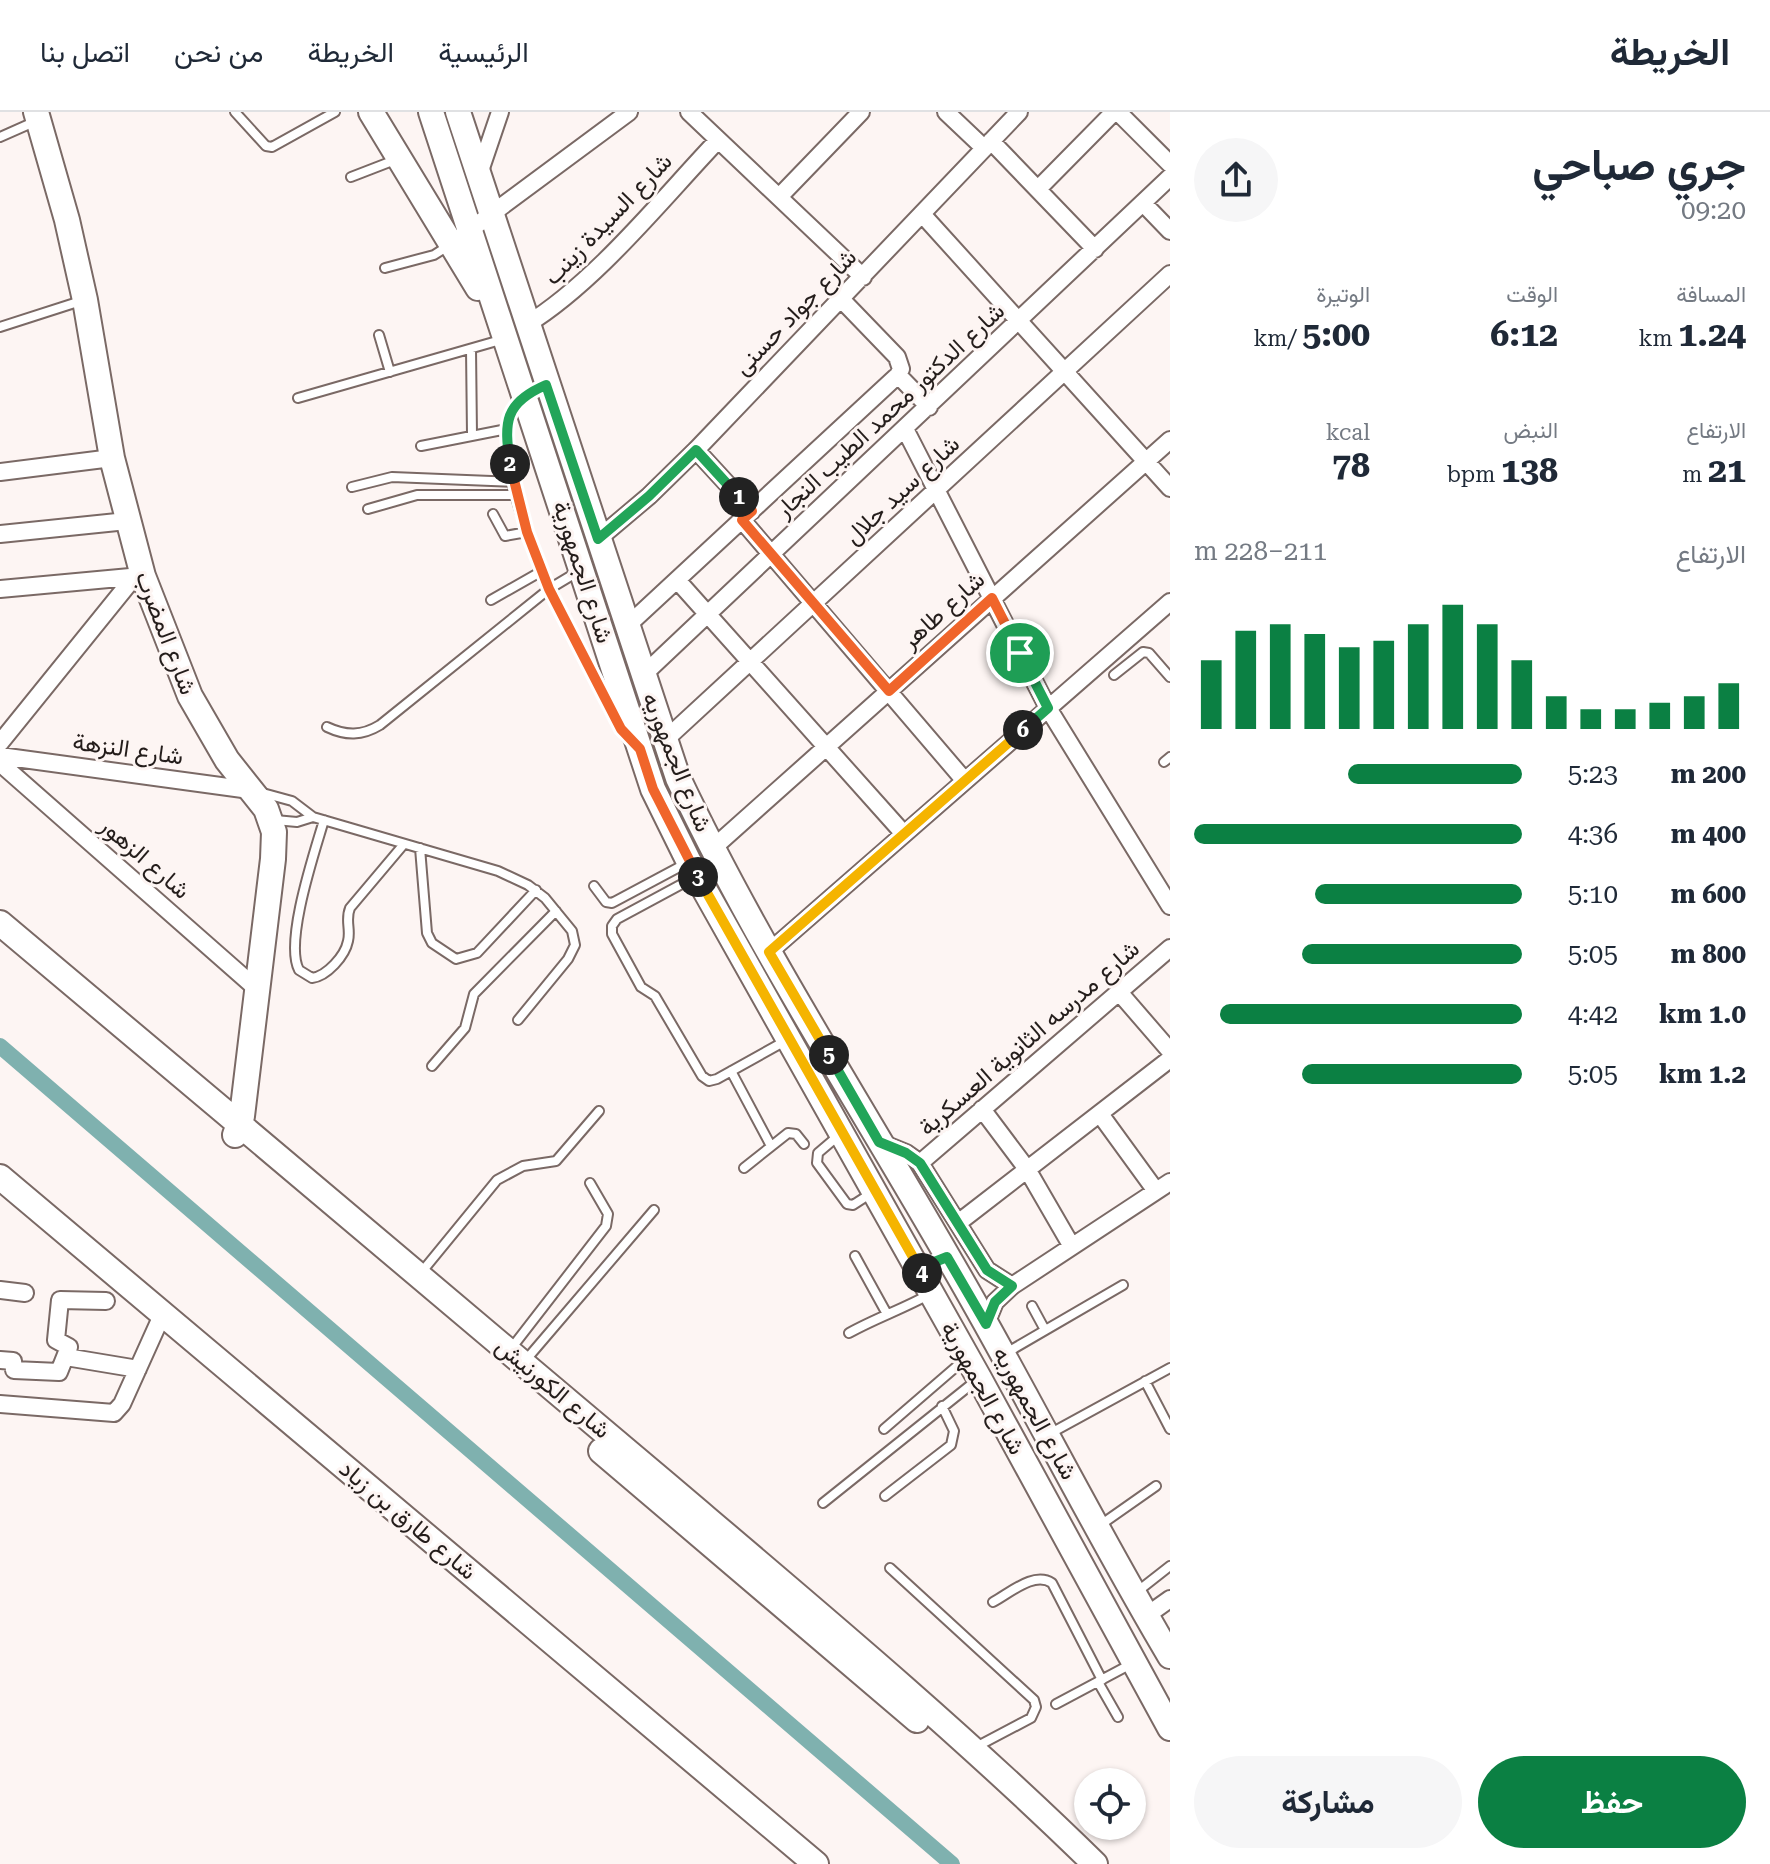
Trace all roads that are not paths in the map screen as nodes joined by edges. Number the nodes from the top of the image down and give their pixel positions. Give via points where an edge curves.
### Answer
1 (235, 112) edge
2 (335, 112) edge
3 (371, 112) edge
4 (431, 112) edge
5 (458, 112) edge
6 (500, 112) edge
7 (629, 112) edge
8 (689, 112) edge
9 (861, 112) edge
10 (946, 112) edge
11 (1019, 112) edge
12 (1116, 112) edge
13 (37, 116) edge
14 (0, 137) edge
15 (718, 140) junction
16 (988, 144) junction
17 (400, 158) junction
18 (1170, 164) edge
19 (479, 174) junction
20 (351, 177) dead end
21 (1170, 177) edge
22 (1038, 189) junction
23 (779, 197) junction
24 (1143, 203) junction
25 (922, 214) junction
26 (492, 216) junction
27 (1170, 231) edge
28 (460, 236) junction
29 (1095, 249) junction
30 (385, 268) dead end
31 (1170, 274) edge
32 (863, 277) junction
33 (841, 299) junction
34 (85, 300) junction
35 (1019, 321) junction
36 (526, 325) junction
37 (0, 327) edge
38 (503, 334) junction
39 (379, 335) dead end
40 (471, 349) junction
41 (390, 372) junction
42 (1065, 372) junction
43 (898, 375) junction
44 (535, 390) junction
45 (298, 398) dead end
46 (929, 407) junction
47 (507, 429) junction
48 (905, 429) junction
49 (472, 435) junction
50 (1170, 440) edge
51 (421, 446) dead end
52 (696, 450) junction
53 (112, 458) junction
54 (1146, 461) junction
55 (0, 472) edge
56 (514, 482) junction
57 (352, 487) dead end
58 (1170, 488) edge
59 (937, 491) junction
60 (517, 495) junction
61 (368, 509) dead end
62 (493, 514) dead end
63 (747, 515) junction
64 (127, 521) junction
65 (527, 532) junction
66 (0, 534) edge
67 (598, 539) junction
68 (772, 554) junction
69 (583, 569) junction
70 (542, 571) junction
71 (139, 576) junction
72 (677, 580) junction
73 (0, 589) edge
74 (549, 589) junction
75 (992, 598) junction
76 (491, 600) dead end
77 (1170, 602) edge
78 (814, 604) junction
79 (707, 614) junction
80 (626, 627) junction
81 (1114, 651) junction
82 (598, 659) junction
83 (750, 662) junction
84 (1126, 664) junction
85 (1114, 675) dead end
86 (642, 676) junction
87 (1170, 677) edge
88 (889, 691) junction
89 (1048, 708) junction
90 (327, 727) dead end
91 (665, 740) junction
92 (0, 743) edge
93 (826, 747) junction
94 (0, 756) edge
95 (0, 763) edge
96 (965, 781) junction
97 (250, 790) junction
98 (313, 817) junction
99 (270, 820) junction
100 (324, 820) junction
101 (904, 834) junction
102 (404, 844) junction
103 (420, 848) junction
104 (712, 849) junction
105 (693, 869) junction
106 (594, 886) dead end
107 (536, 890) junction
108 (1170, 906) edge
109 (556, 911) junction
110 (0, 923) edge
111 (0, 943) edge
112 (1170, 948) edge
113 (769, 952) junction
114 (258, 990) junction
115 (1119, 992) junction
116 (518, 1020) dead end
117 (787, 1040) junction
118 (1170, 1051) edge
119 (1170, 1059) edge
120 (432, 1066) dead end
121 (731, 1071) junction
122 (982, 1109) junction
123 (599, 1111) dead end
124 (1100, 1114) junction
125 (237, 1131) junction
126 (842, 1133) junction
127 (879, 1142) junction
128 (804, 1144) dead end
129 (771, 1146) junction
130 (920, 1163) junction
131 (744, 1168) dead end
132 (1027, 1169) junction
133 (0, 1177) edge
134 (590, 1183) dead end
135 (1163, 1186) edge
136 (875, 1191) junction
137 (654, 1210) dead end
138 (958, 1223) junction
139 (929, 1228) junction
140 (903, 1243) junction
141 (1071, 1245) junction
142 (855, 1256) dead end
143 (947, 1257) junction
144 (420, 1274) junction
145 (926, 1284) junction
146 (1123, 1285) dead end
147 (1012, 1286) junction
148 (0, 1290) edge
149 (25, 1293) dead end
150 (106, 1301) dead end
151 (1032, 1306) dead end
152 (163, 1313) junction
153 (887, 1314) junction
154 (986, 1324) junction
155 (1045, 1330) junction
156 (849, 1333) dead end
157 (1001, 1355) junction
158 (516, 1356) junction
159 (66, 1357) junction
160 (0, 1360) edge
161 (973, 1368) junction
162 (1170, 1368) edge
163 (138, 1369) junction
164 (1145, 1381) junction
165 (0, 1404) edge
166 (942, 1406) junction
167 (884, 1429) dead end
168 (1170, 1429) edge
169 (1047, 1435) junction
170 (1156, 1486) dead end
171 (885, 1496) dead end
172 (823, 1503) dead end
173 (1098, 1526) junction
174 (1170, 1566) edge
175 (890, 1568) dead end
176 (1134, 1594) junction
177 (1170, 1599) edge
178 (993, 1602) dead end
179 (1146, 1616) junction
180 (1170, 1656) edge
181 (1134, 1663) junction
182 (1100, 1681) junction
183 (1056, 1704) dead end
184 (1118, 1717) dead end
185 (1170, 1728) edge
186 (973, 1748) junction
187 (816, 1864) edge
188 (1074, 1864) edge
189 (1095, 1864) edge

1 - 2 lane via 272,147
3 - 17 main road
4 - 28 main road, شارع الجمهورية
5 - 19 main road, شارع الجمهوريه
6 - 19 street
7 - 26 street
8 - 15 street
9 - 23 street
10 - 16 street
11 - 16 street, شارع جواد حسنى
12 - 18 street
12 - 22 street
13 - 14 lane
13 - 34 main road, شارع المضرب
15 - 23 street
15 - 36 street, شارع السيدة زينب via 557,306
16 - 22 street
16 - 25 street, شارع جواد حسنى
17 - 20 lane
17 - 28 main road
19 - 26 main road, شارع الجمهوريه
21 - 24 street, شارع الدكتور محمد الطيب النجار
22 - 29 street
23 - 32 street
24 - 27 street
24 - 29 street, شارع الدكتور محمد الطيب النجار
25 - 32 street, شارع جواد حسنى
25 - 35 street
26 - 28 street
26 - 36 main road, شارع الجمهوريه
28 - 30 lane via 434,255
28 - 38 main road, شارع الجمهورية
29 - 35 street, شارع الدكتور محمد الطيب النجار
31 - 42 street, شارع سيد جلال
32 - 33 street, شارع جواد حسنى
33 - 43 street via 897,357
33 - 52 street, شارع جواد حسنى
34 - 37 lane
34 - 53 main road, شارع المضرب
35 - 42 street
35 - 46 street, شارع الدكتور محمد الطيب النجار
36 - 44 main road, شارع الجمهوريه
38 - 40 lane
38 - 44 main road, شارع الجمهورية
39 - 41 lane
40 - 41 lane
40 - 49 lane
41 - 45 lane
42 - 54 street
42 - 59 street, شارع سيد جلال
43 - 46 street
43 - 63 street
44 - 47 lane via 509,417
44 - 67 main road, شارع الجمهوريه
44 - 69 main road, شارع الجمهورية
46 - 48 street, شارع الدكتور محمد الطيب النجار
47 - 49 lane
47 - 56 lane
48 - 59 street
48 - 68 street, شارع الدكتور محمد الطيب النجار
49 - 51 lane
50 - 54 street, شارع طاهر
52 - 63 street
52 - 67 street, شارع جواد حسنى
53 - 55 street
53 - 64 main road, شارع المضرب
54 - 58 street
54 - 75 street, شارع طاهر
56 - 57 lane via 385,477
56 - 60 lane
59 - 75 street
59 - 78 street, شارع سيد جلال
60 - 61 lane via 417,495
60 - 65 lane
62 - 65 lane via 505,536
63 - 68 street
63 - 72 street
64 - 66 street
64 - 71 main road, شارع المضرب
65 - 70 lane
67 - 80 main road, شارع الجمهوريه
68 - 78 street
68 - 79 street, شارع الدكتور محمد الطيب النجار
69 - 74 lane
69 - 82 main road, شارع الجمهورية
70 - 74 lane
70 - 76 lane
71 - 73 street
71 - 92 street
71 - 97 main road, شارع المضرب via 207,729
72 - 79 street
72 - 80 street
74 - 82 lane
74 - 90 lane via 380,725 360,734
75 - 88 street, شارع طاهر
75 - 89 street
77 - 81 street
78 - 83 street, شارع سيد جلال
78 - 88 street
79 - 83 street
79 - 86 street, شارع الدكتور محمد الطيب النجار
80 - 86 main road, شارع الجمهوريه
81 - 84 lane
81 - 89 street
82 - 105 main road, شارع الجمهورية
83 - 91 street, شارع سيد جلال
83 - 93 street
84 - 85 lane
84 - 87 lane via 1146,652
86 - 91 main road, شارع الجمهوريه
88 - 93 street, شارع طاهر
88 - 96 street
89 - 96 street
89 - 108 street
91 - 104 main road, شارع الجمهوريه
93 - 101 street
93 - 104 street, شارع طاهر
94 - 97 street, شارع النزهة
95 - 114 street, شارع الزهور
96 - 101 street
97 - 98 lane via 292,801
97 - 99 main road, شارع المضرب
98 - 99 lane
98 - 100 lane
99 - 114 main road, شارع المضرب via 273,859
100 - 102 lane
100 - 102 lane via 303,894 295,956 299,970 312,978 326,973 344,950 350,908
101 - 113 street
102 - 103 lane
103 - 107 lane via 498,871
103 - 107 lane via 427,933 432,943 456,959 477,953
104 - 113 main road, شارع الجمهوريه
105 - 106 lane via 612,903
105 - 117 main road, شارع الجمهورية
105 - 121 lane via 617,919 612,930 641,987 655,996 702,1076 713,1081
107 - 109 lane
109 - 116 lane via 572,931 573,953
109 - 120 lane via 474,994 465,1028
110 - 125 main road, شارع الكورنيش
111 - 125 main road, شارع الكورنيش
112 - 115 street, شارع مدرسه الثانوية العسكرية
113 - 127 main road, شارع الجمهوريه
114 - 125 main road, شارع المضرب
115 - 118 street
115 - 122 street, شارع مدرسه الثانوية العسكرية
117 - 121 lane
117 - 126 main road, شارع الجمهورية
119 - 124 street
121 - 129 lane
122 - 130 street, شارع مدرسه الثانوية العسكرية
122 - 132 street
123 - 144 lane via 556,1161 523,1166 497,1180
124 - 132 street
124 - 135 street
125 - 144 main road, شارع الكورنيش
125 - 188 main road, شارع الكورنيش via 962,1759
126 - 136 main road, شارع الجمهورية
126 - 136 lane via 816,1161 847,1204
127 - 130 street
127 - 139 main road, شارع الجمهوريه
128 - 129 lane via 791,1133
129 - 131 lane
130 - 138 street
132 - 138 street
132 - 141 street
133 - 152 main road, شارع طارق بن زياد
134 - 158 lane via 608,1214 606,1226
135 - 141 street
136 - 140 main road, شارع الجمهورية
137 - 158 lane
138 - 147 street via 987,1270
139 - 140 main road via 919,1239
139 - 143 main road, شارع الجمهوريه
140 - 145 main road, شارع الجمهورية
141 - 147 street
142 - 153 lane
143 - 145 main road via 932,1263
143 - 154 main road, شارع الجمهوريه
144 - 158 main road, شارع الكورنيش
145 - 153 lane via 900,1311
145 - 161 main road, شارع الجمهورية
146 - 155 lane
147 - 154 street via 995,1302
148 - 149 street
150 - 159 street via 60,1300 56,1340 68,1346
151 - 155 lane
152 - 163 street
152 - 187 main road, شارع طارق بن زياد
153 - 156 lane
154 - 157 main road, شارع الجمهوريه
155 - 157 lane
157 - 169 main road, شارع الجمهوريه
158 - 186 main road, شارع الكورنيش
159 - 160 street via 57,1372 14,1370 13,1361
159 - 163 street
161 - 166 lane
161 - 167 lane
161 - 181 main road, شارع الجمهورية
162 - 164 lane
163 - 165 street via 114,1413
164 - 168 lane
164 - 169 lane
166 - 171 lane via 954,1431 951,1445
166 - 172 lane
169 - 173 main road, شارع الجمهوريه
170 - 173 lane
173 - 176 main road, شارع الجمهوريه
174 - 176 lane
175 - 186 lane via 1034,1700 1031,1718
176 - 179 main road, شارع الجمهوريه
177 - 179 street
178 - 182 lane via 1035,1579 1047,1579
179 - 180 main road, شارع الجمهوريه
181 - 182 lane
181 - 185 main road, شارع الجمهورية
182 - 183 lane
182 - 184 lane
186 - 189 main road, شارع الكورنيش

